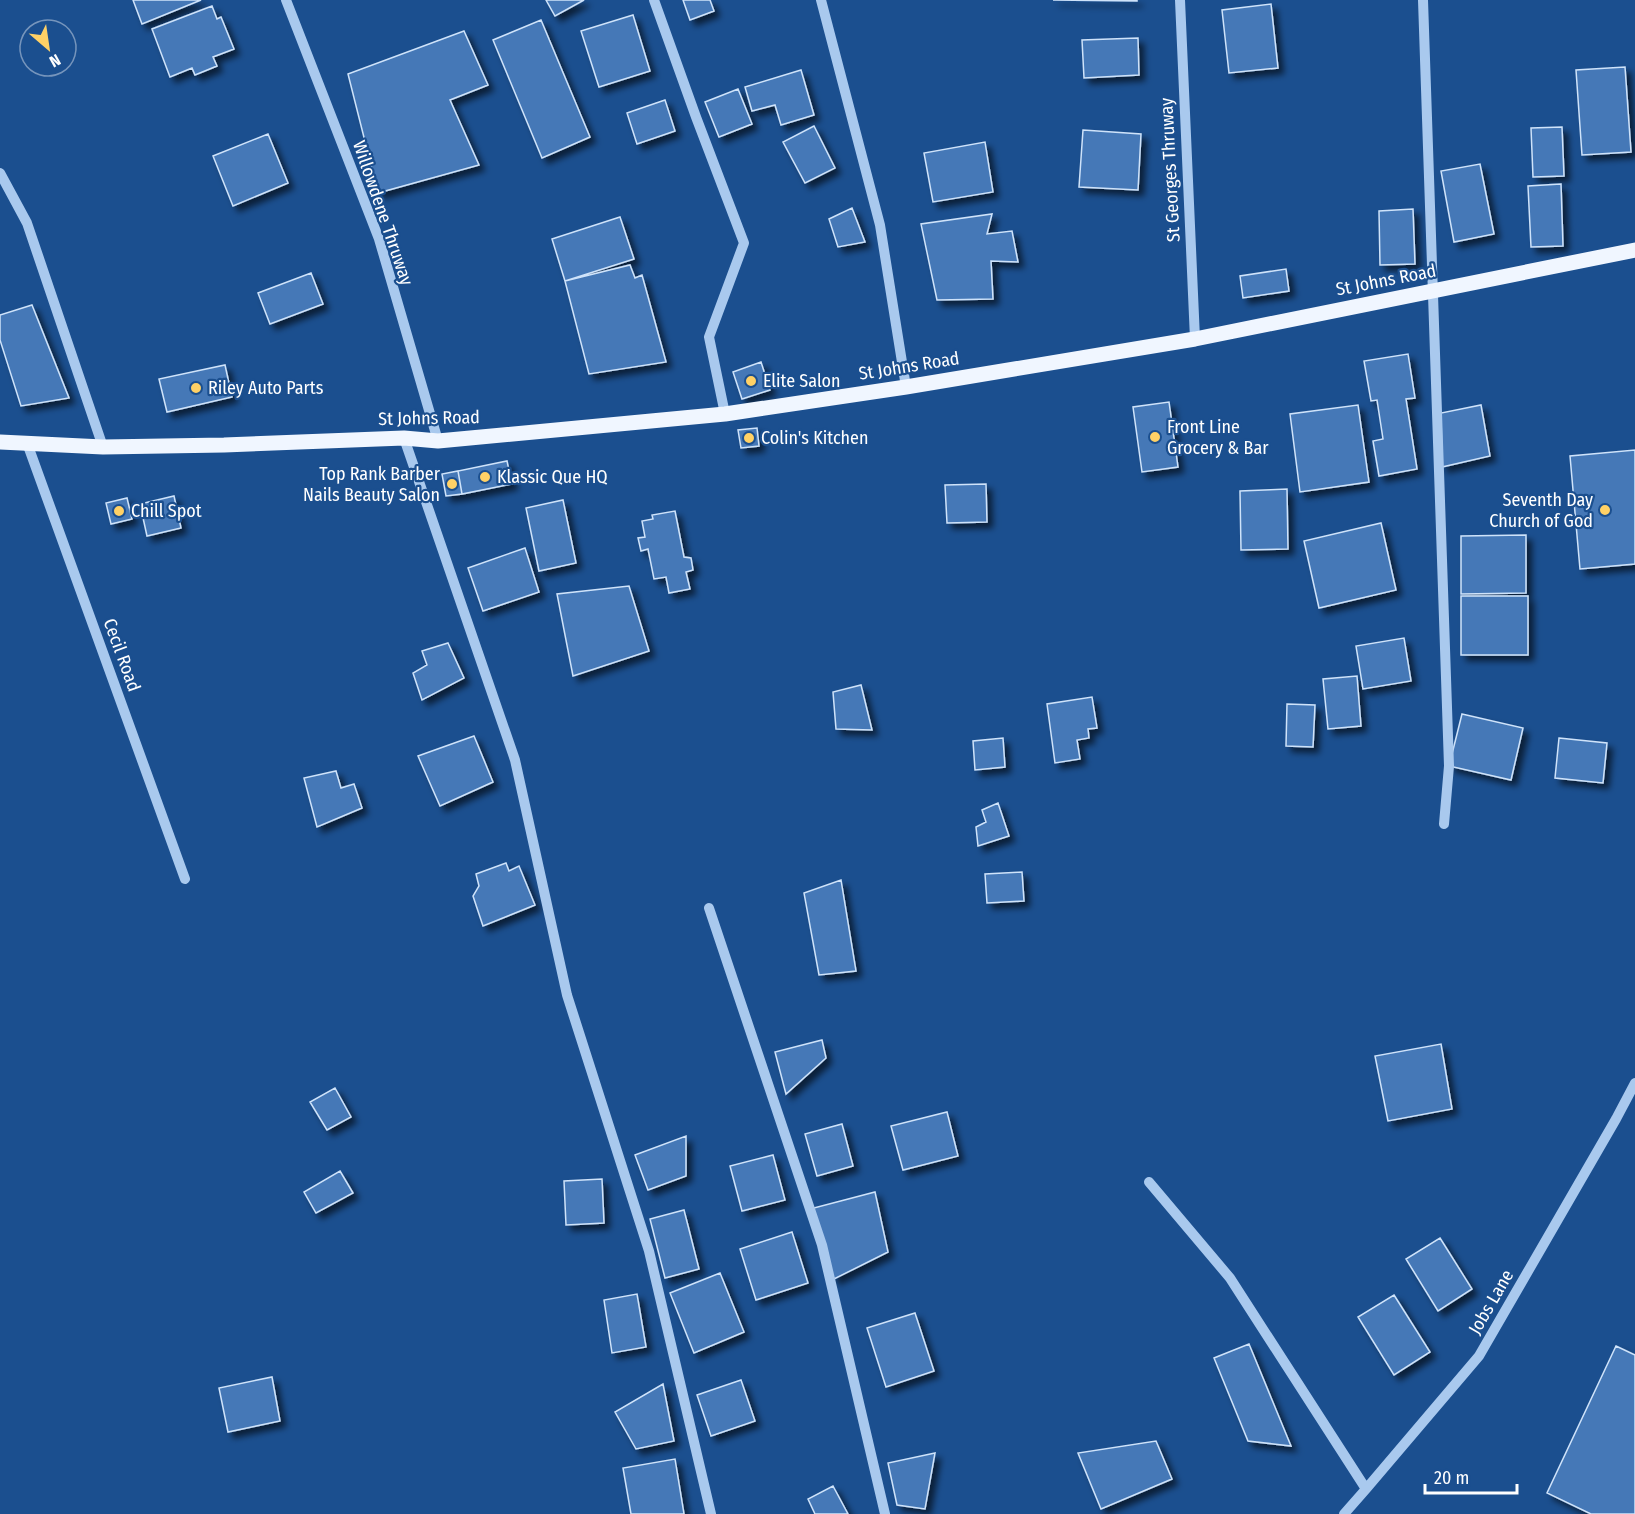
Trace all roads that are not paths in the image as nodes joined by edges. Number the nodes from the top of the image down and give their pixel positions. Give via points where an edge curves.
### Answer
1 (286, 0) edge
2 (654, 0) edge
3 (821, 0) edge
4 (1180, 0) edge
5 (1423, 0) edge
6 (0, 173) edge
7 (1635, 250) edge
8 (1434, 290) junction
9 (1195, 339) junction
10 (906, 387) junction
11 (725, 414) junction
12 (404, 438) junction
13 (438, 441) junction
14 (0, 442) edge
15 (27, 443) junction
16 (103, 447) junction
17 (1444, 824) dead end
18 (185, 879) dead end
19 (709, 908) dead end
20 (1635, 1083) edge
21 (1149, 1182) dead end
22 (1366, 1489) junction
23 (711, 1514) edge
24 (885, 1514) edge
25 (1344, 1514) edge

1 - 13 street, Willowdene Thruway via 379,239
2 - 11 street via 744,243 709,337
3 - 10 street via 880,225
4 - 9 street, St Georges Thruway
5 - 8 street
6 - 16 street via 27,223
7 - 8 main road, St Johns Road
8 - 9 main road, St Johns Road
8 - 17 street via 1449,766
9 - 10 main road, St Johns Road
10 - 11 main road, St Johns Road
11 - 13 main road, St Johns Road
12 - 13 main road, St Johns Road
12 - 16 main road, St Johns Road
12 - 23 street via 515,760 567,995 649,1251
14 - 15 main road, St Johns Road
15 - 16 main road, St Johns Road
15 - 18 street, Cecil Road
19 - 24 street via 822,1245
20 - 22 street, Jobs Lane via 1479,1356
21 - 22 street via 1230,1278
22 - 25 street, Jobs Lane

